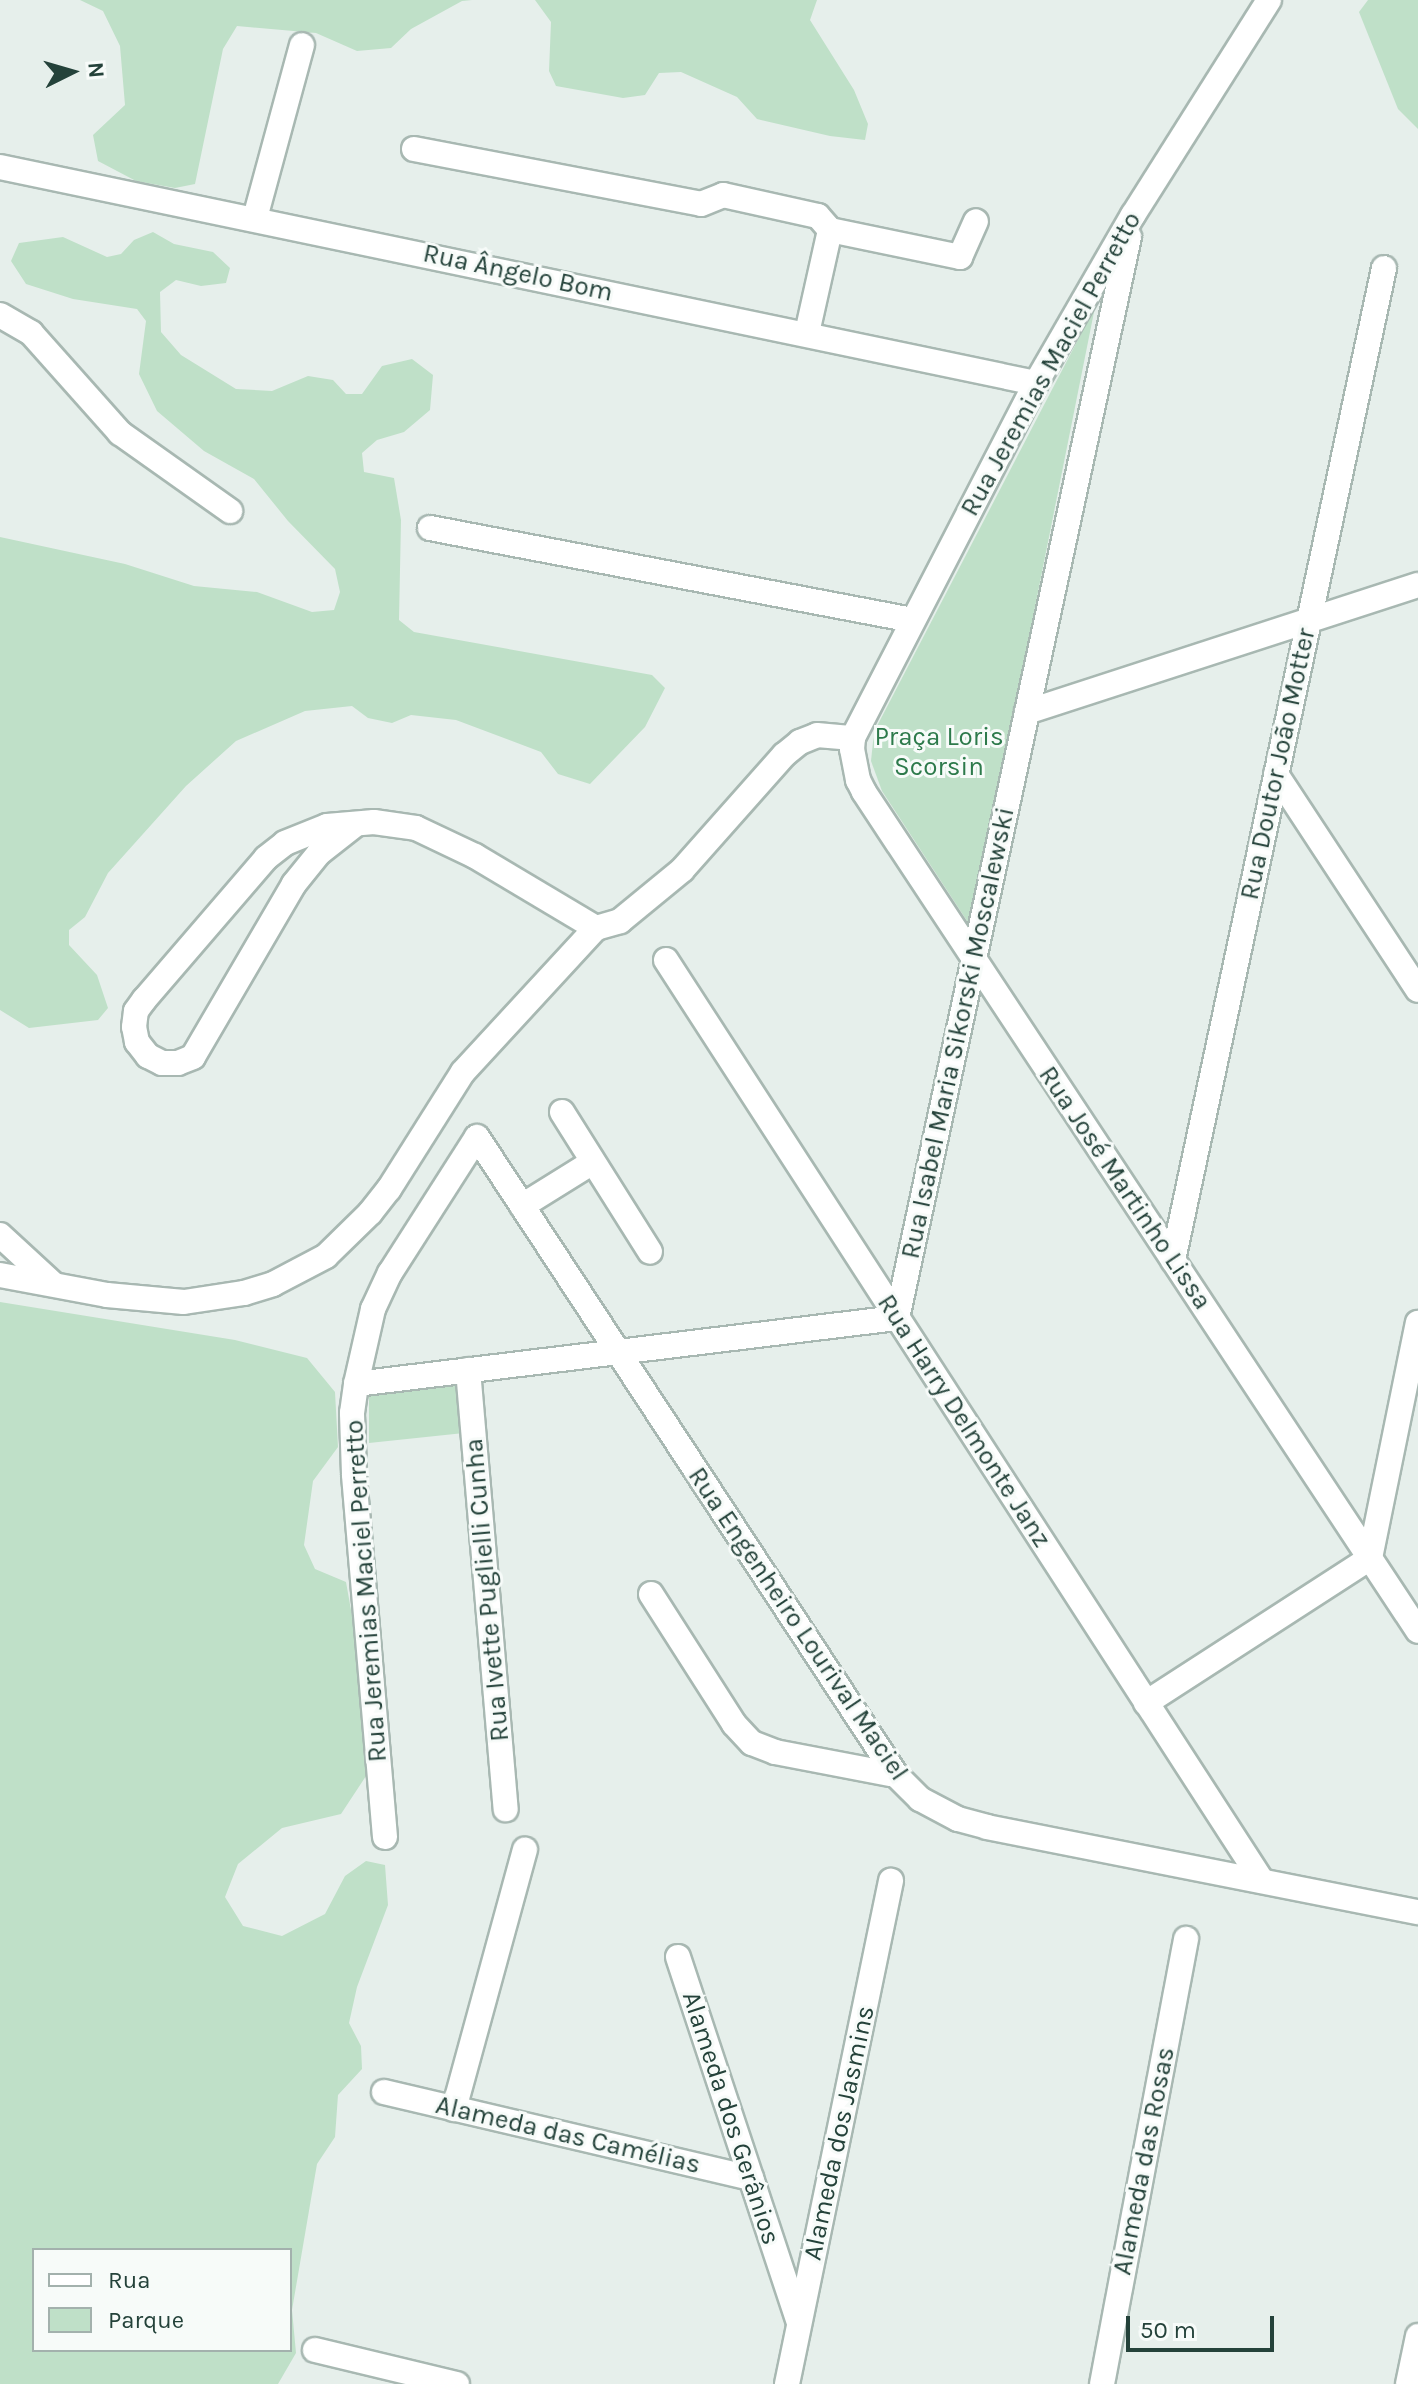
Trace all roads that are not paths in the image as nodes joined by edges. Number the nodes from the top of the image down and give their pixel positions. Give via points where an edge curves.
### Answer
1 (1269, 0) edge
2 (302, 45) dead end
3 (414, 149) dead end
4 (0, 167) edge
5 (1133, 215) junction
6 (255, 218) junction
7 (976, 221) dead end
8 (830, 230) junction
9 (1384, 268) dead end
10 (0, 315) edge
11 (807, 333) junction
12 (1036, 383) junction
13 (230, 511) dead end
14 (430, 528) dead end
15 (1418, 585) edge
16 (912, 620) junction
17 (1309, 621) junction
18 (1027, 712) junction
19 (853, 738) junction
20 (1276, 774) junction
21 (356, 824) junction
22 (596, 928) junction
23 (666, 960) dead end
24 (974, 962) junction
25 (1418, 990) edge
26 (562, 1112) dead end
27 (477, 1137) joint
28 (591, 1163) junction
29 (522, 1206) junction
30 (0, 1235) edge
31 (650, 1252) dead end
32 (1173, 1260) junction
33 (0, 1275) edge
34 (52, 1283) junction
35 (897, 1318) junction
36 (1418, 1323) edge
37 (618, 1351) junction
38 (468, 1370) junction
39 (356, 1384) junction
40 (1370, 1558) junction
41 (651, 1594) dead end
42 (1418, 1631) edge
43 (1146, 1703) junction
44 (896, 1775) junction
45 (506, 1809) dead end
46 (385, 1837) dead end
47 (525, 1850) dead end
48 (891, 1881) dead end
49 (1262, 1881) junction
50 (1418, 1912) edge
51 (1186, 1939) dead end
52 (678, 1957) dead end
53 (384, 2092) dead end
54 (454, 2109) junction
55 (751, 2178) junction
56 (799, 2325) junction
57 (1418, 2336) edge
58 (315, 2350) dead end
59 (457, 2384) edge
60 (787, 2384) edge
61 (1102, 2384) edge
62 (1408, 2384) edge

1 - 5 street, Rua Jeremias Maciel Perretto
2 - 6 street
3 - 8 street via 701,204 723,195 818,216
4 - 6 street, Rua Ângelo Bom
5 - 12 street, Rua Jeremias Maciel Perretto
5 - 18 street, Rua Isabel Maria Sikorski Moscalewski
6 - 11 street, Rua Ângelo Bom
7 - 8 street via 960,257
8 - 11 street
9 - 17 street, Rua Doutor João Motter
10 - 13 street via 31,333 120,433
11 - 12 street, Rua Ângelo Bom
12 - 16 street, Rua Jeremias Maciel Perretto
14 - 16 street
15 - 17 street
16 - 19 street, Rua Jeremias Maciel Perretto
17 - 18 street
17 - 20 street, Rua Doutor João Motter
18 - 24 street, Rua Isabel Maria Sikorski Moscalewski
19 - 22 street via 817,735 800,742 698,855 620,921
19 - 24 street, Rua José Martinho Lissa via 858,780
20 - 25 street
20 - 32 street, Rua Doutor João Motter
21 - 21 street via 327,826 285,843 248,875 136,1011 137,1042 148,1056 162,1063 193,1057 301,875
21 - 22 street via 394,824 443,838
22 - 34 street via 463,1072 389,1189 326,1256 273,1284 217,1299 143,1300
23 - 35 street, Rua Harry Delmonte Janz
24 - 32 street, Rua José Martinho Lissa
24 - 35 street, Rua Isabel Maria Sikorski Moscalewski
26 - 28 street
27 - 29 street, Rua Engenheiro Lourival Maciel
27 - 39 street, Rua Jeremias Maciel Perretto via 390,1273 373,1309
28 - 29 street
28 - 31 street
29 - 37 street, Rua Engenheiro Lourival Maciel
30 - 34 street
32 - 40 street, Rua José Martinho Lissa
33 - 34 street
35 - 37 street
35 - 43 street, Rua Harry Delmonte Janz
36 - 40 street
37 - 38 street
37 - 44 street, Rua Engenheiro Lourival Maciel
38 - 39 street
38 - 45 street, Rua Ivette Puglielli Cunha
39 - 46 street, Rua Jeremias Maciel Perretto via 352,1449
40 - 42 street, Rua José Martinho Lissa
40 - 43 street
41 - 44 street via 734,1724 752,1743
43 - 49 street, Rua Harry Delmonte Janz
44 - 49 street, Rua Engenheiro Lourival Maciel via 920,1799 958,1819
47 - 54 street
48 - 56 street, Alameda dos Jasmins
49 - 50 street, Rua Engenheiro Lourival Maciel
51 - 61 street, Alameda das Rosas
52 - 55 street, Alameda dos Gerânios
53 - 54 street, Alameda das Camélias
54 - 55 street, Alameda das Camélias
55 - 56 street, Alameda dos Gerânios
56 - 60 street, Alameda dos Jasmins
57 - 62 street
58 - 59 street

